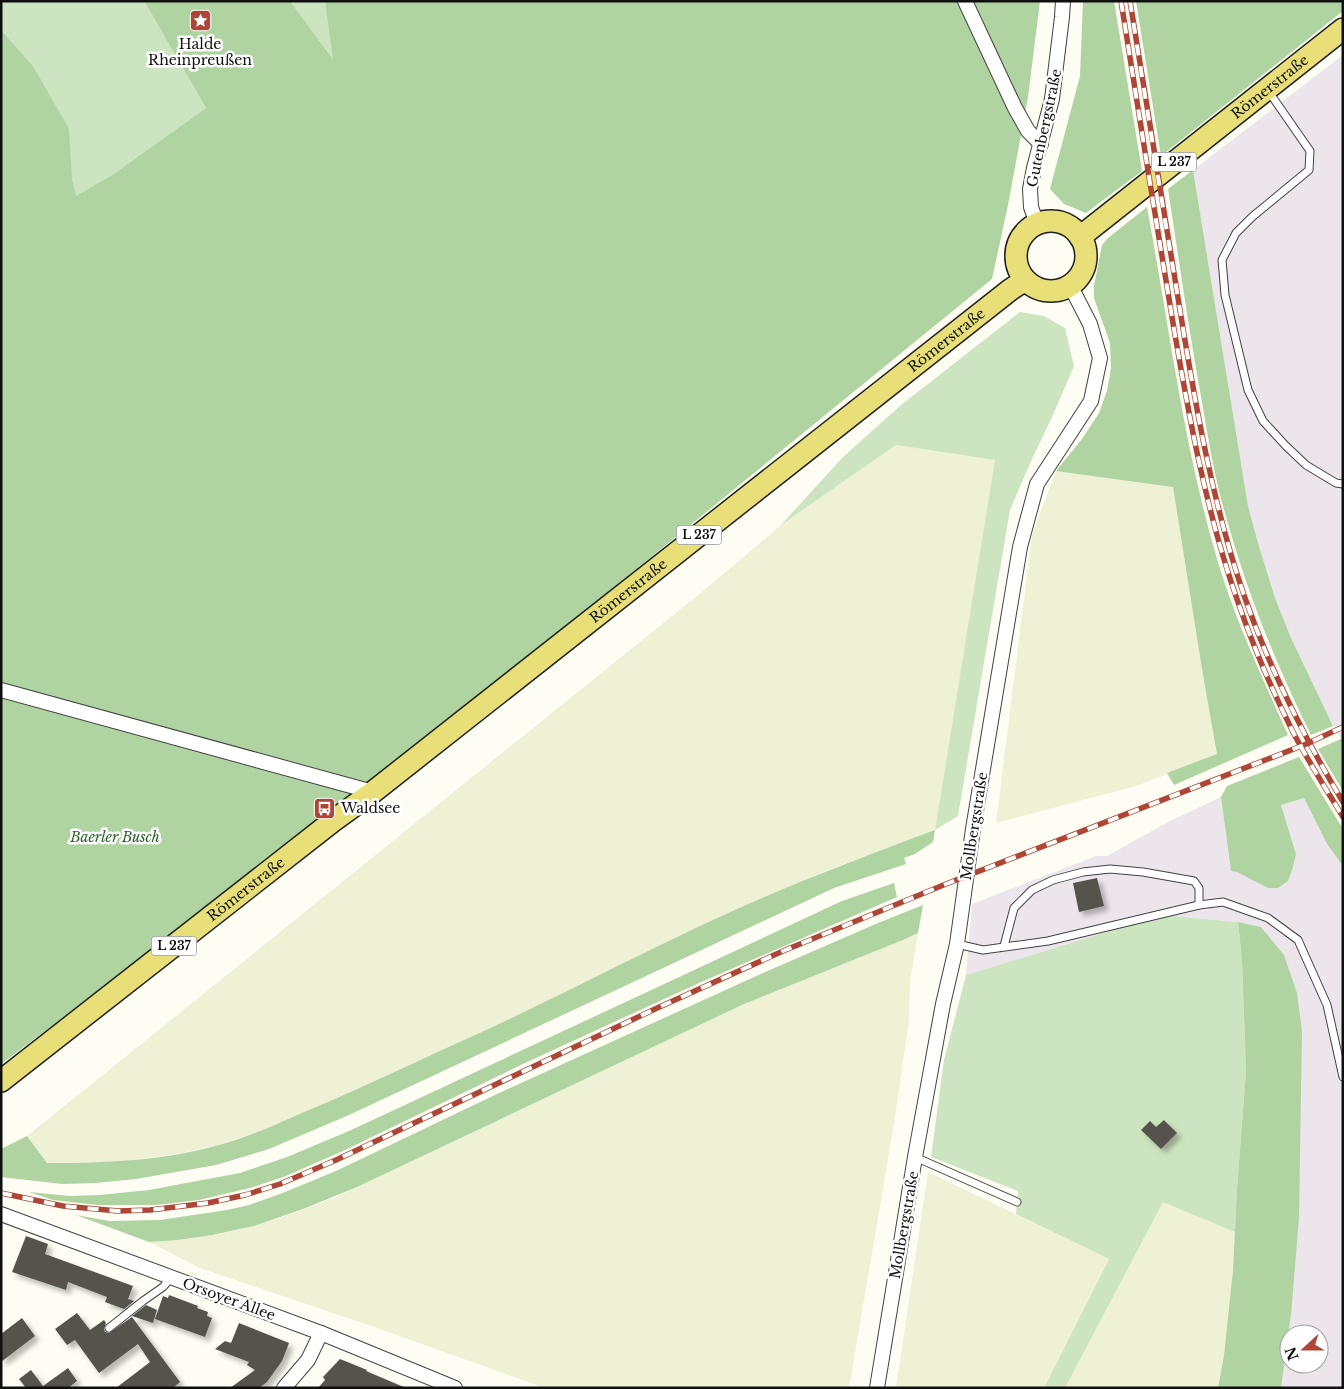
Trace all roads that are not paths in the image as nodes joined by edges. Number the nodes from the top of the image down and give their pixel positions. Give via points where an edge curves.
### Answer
1 (965, 1) edge
2 (1063, 1) edge
3 (1343, 30) edge
4 (1268, 89) junction
5 (1041, 144) junction
6 (1037, 224) junction
7 (1080, 237) junction
8 (1025, 280) junction
9 (1070, 285) junction
10 (1343, 484) edge
11 (1, 690) edge
12 (373, 792) junction
13 (1199, 905) junction
14 (957, 944) junction
15 (1004, 946) junction
16 (1343, 1077) edge
17 (1, 1081) edge
18 (916, 1158) junction
19 (1017, 1202) dead end
20 (1, 1214) edge
21 (171, 1278) junction
22 (109, 1328) dead end
23 (321, 1333) junction
24 (284, 1388) edge
25 (455, 1388) edge
26 (877, 1388) edge

1 - 5 street via 1014,108 1028,132
2 - 5 street, Gutenbergstraße via 1052,100
3 - 4 main road, Römerstraße / L 237
4 - 7 main road, Römerstraße / L 237
4 - 10 lane via 1310,151 1310,170 1236,233 1222,260 1225,295 1248,390 1263,421 1306,464
5 - 6 street, Gutenbergstraße via 1030,189 1031,207
6 - 7 main road via 1056,221 1066,224
6 - 8 main road via 1028,230 1017,248 1019,269
7 - 9 main road via 1085,247 1084,268
8 - 9 main road via 1051,291
8 - 12 main road, Römerstraße / L 237
9 - 14 street, Mollbergstraße via 1090,324 1100,358 1091,401 1037,484 1020,547
11 - 12 street
12 - 17 main road, Römerstraße / L 237
13 - 15 lane via 1048,940
13 - 15 lane via 1199,888 1194,881 1110,868 1076,874 1032,890 1014,908
13 - 16 lane via 1223,902 1268,918 1298,940 1327,1005
14 - 15 lane via 983,950
14 - 18 street, Mollbergstraße
18 - 19 lane
18 - 26 street, Mollbergstraße
20 - 21 street, Orsoyer Allee
21 - 22 lane via 163,1288
21 - 23 street, Orsoyer Allee
23 - 24 street via 308,1360
23 - 25 street, Orsoyer Allee

